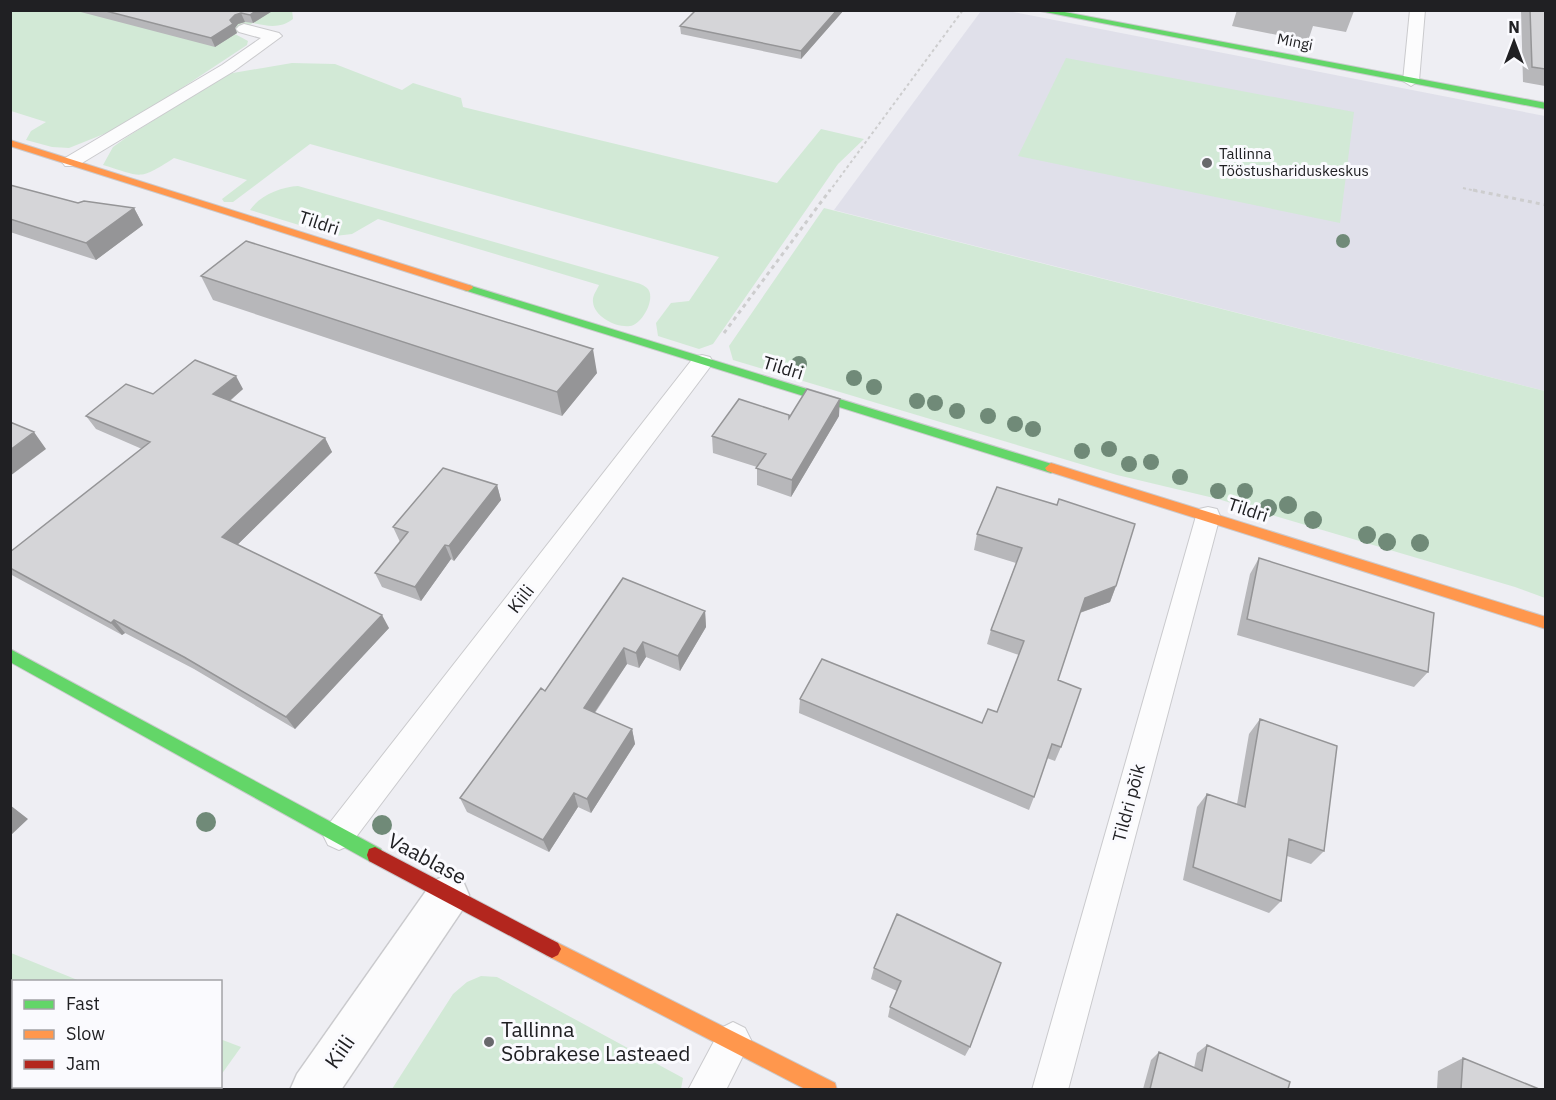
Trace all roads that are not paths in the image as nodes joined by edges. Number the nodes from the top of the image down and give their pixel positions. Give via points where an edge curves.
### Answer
1 (1039, 10) edge
2 (1418, 10) edge
3 (244, 29) dead end
4 (1411, 81) junction
5 (1545, 106) edge
6 (10, 143) edge
7 (71, 162) junction
8 (702, 362) junction
9 (1208, 516) junction
10 (1545, 623) edge
11 (10, 654) edge
12 (339, 835) junction
13 (448, 895) junction
14 (733, 1040) junction
15 (313, 1089) edge
16 (706, 1089) edge
17 (828, 1089) edge
18 (1050, 1089) edge

1 - 4 street, Mingi
2 - 4 lane
3 - 7 lane via 274,36
4 - 5 street, Mingi
6 - 7 street, Tildri
7 - 8 street, Tildri
8 - 9 street, Tildri
8 - 12 lane, Kiili
9 - 10 street, Tildri
9 - 18 lane, Tildri põik
11 - 12 street, Vaablase
12 - 13 street, Vaablase
13 - 14 street, Vaablase
13 - 15 street, Kiili
14 - 16 lane
14 - 17 street, Vaablase

